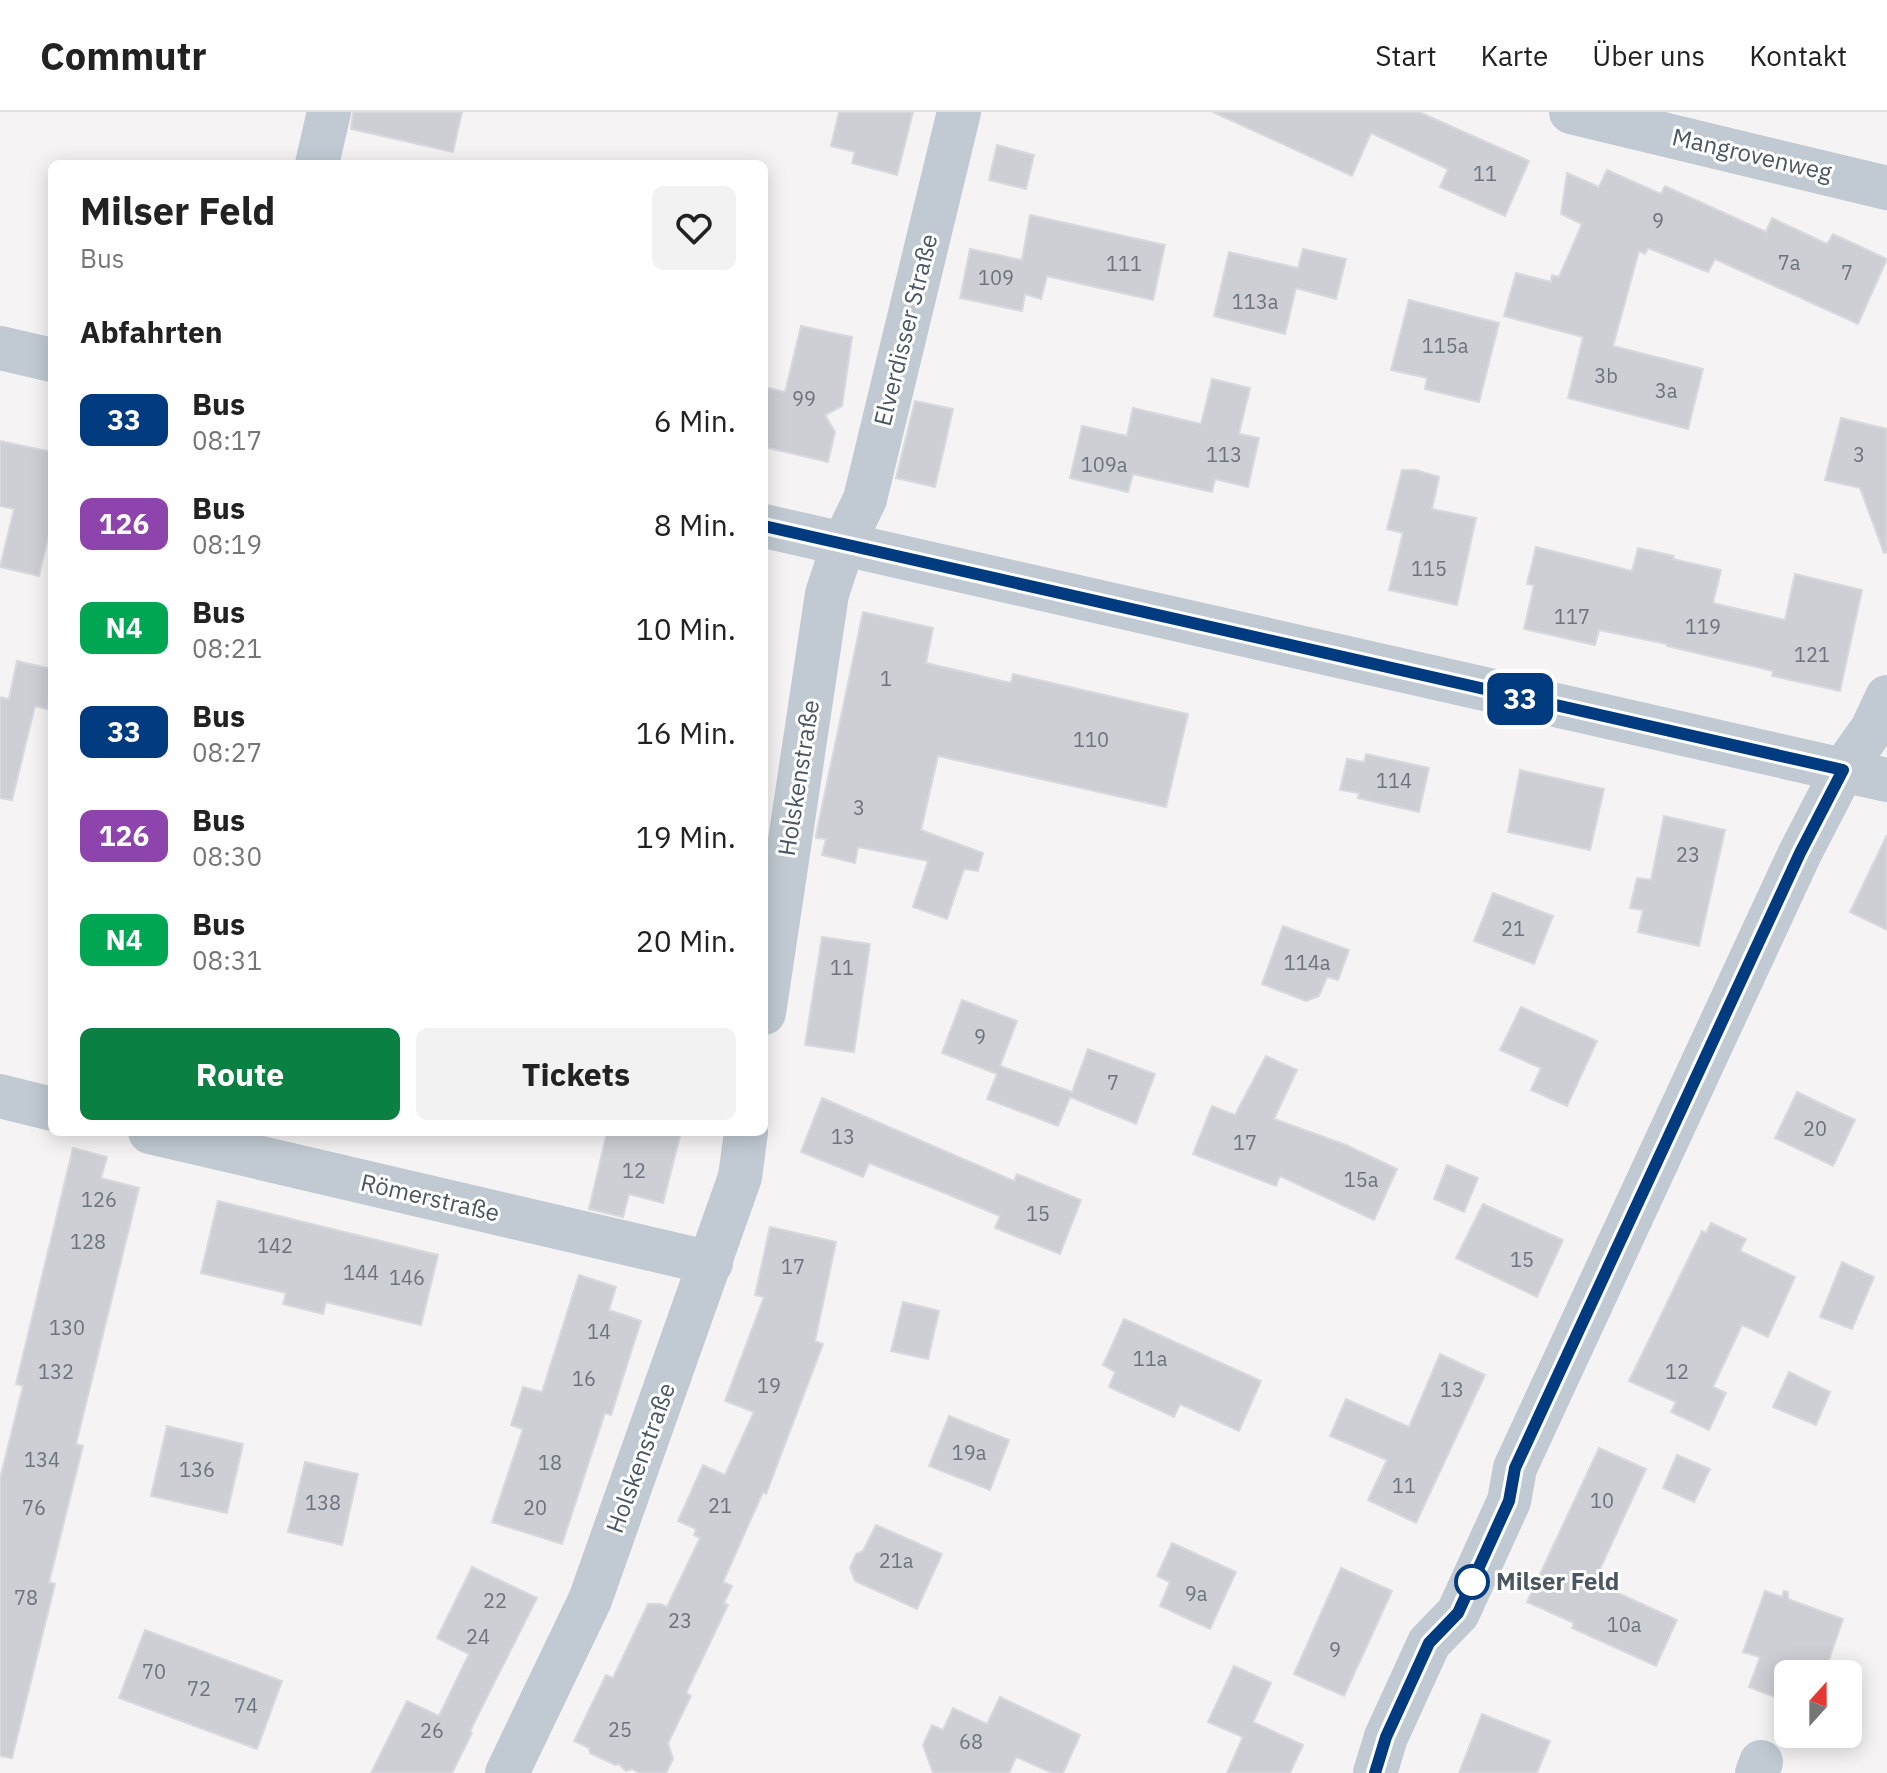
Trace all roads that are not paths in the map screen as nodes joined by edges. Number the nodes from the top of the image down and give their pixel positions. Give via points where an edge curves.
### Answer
1 (329, 112) edge
2 (959, 112) edge
3 (1571, 112) edge
4 (318, 160) edge
5 (1887, 188) edge
6 (0, 348) edge
7 (48, 359) edge
8 (768, 527) edge
9 (843, 545) junction
10 (1887, 697) edge
11 (1864, 775) edge
12 (768, 986) edge
13 (0, 1096) edge
14 (48, 1108) edge
15 (167, 1136) edge
16 (745, 1136) edge
17 (711, 1263) junction
18 (507, 1773) edge
19 (1375, 1773) edge

1 - 4 street
2 - 9 street, Elverdisser Straße via 865,499
3 - 5 street, Mangrovenweg
6 - 7 street
8 - 9 street
9 - 11 street
9 - 12 street, Holskenstraße via 827,594
10 - 11 street via 1872,729
11 - 19 street via 1800,853 1515,1468 1509,1501 1458,1613 1429,1643
13 - 14 street
15 - 17 street, Römerstraße
16 - 17 street, Holskenstraße via 740,1177
17 - 18 street, Holskenstraße via 590,1600

